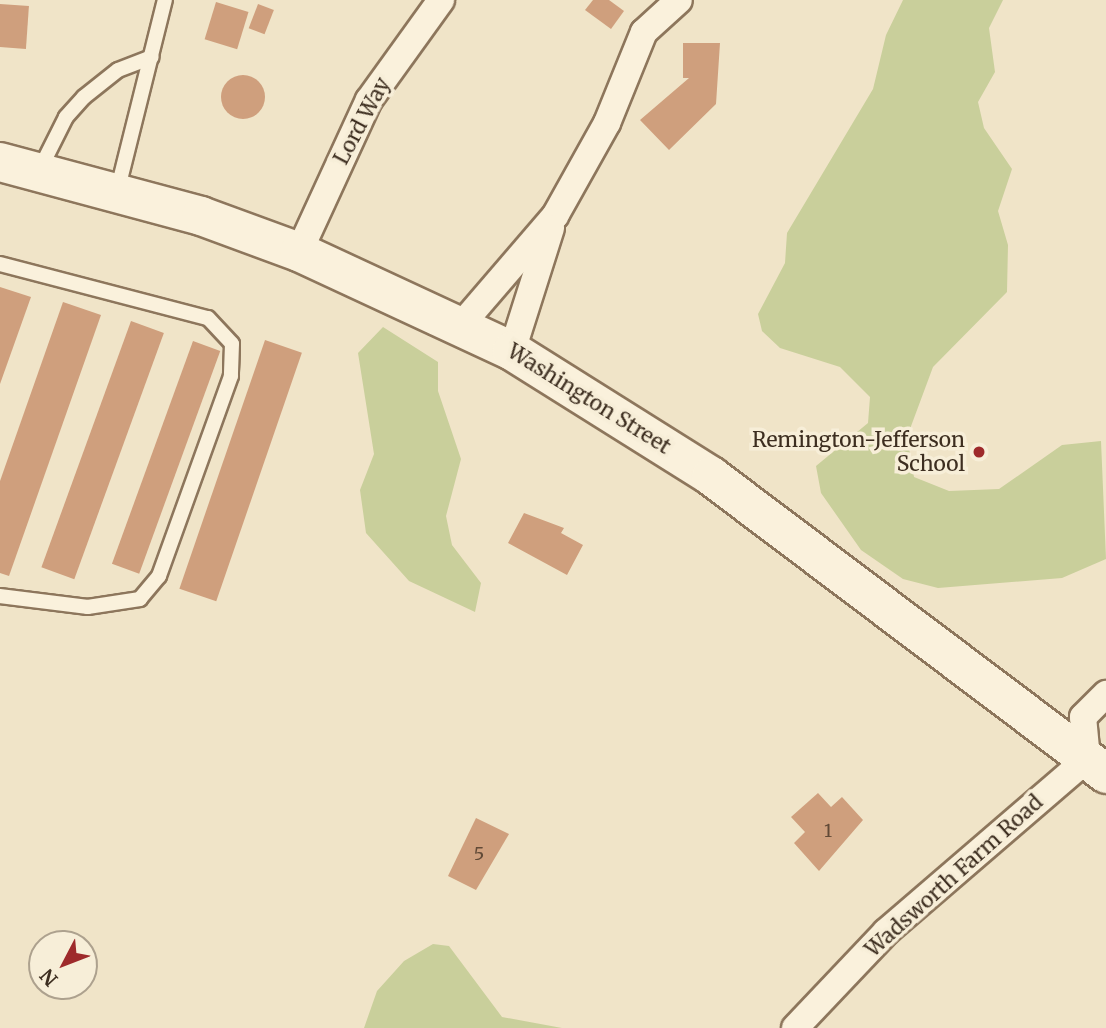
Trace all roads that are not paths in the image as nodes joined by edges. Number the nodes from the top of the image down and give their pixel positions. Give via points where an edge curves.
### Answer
1 (165, 0) edge
2 (441, 0) edge
3 (680, 0) edge
4 (152, 58) junction
5 (0, 162) edge
6 (38, 173) junction
7 (117, 194) junction
8 (555, 216) junction
9 (299, 252) junction
10 (0, 264) edge
11 (462, 324) junction
12 (512, 351) junction
13 (0, 596) edge
14 (1106, 694) edge
15 (1100, 764) edge
16 (795, 1028) edge

1 - 4 lane
2 - 9 street, Lord Way via 369,100
3 - 8 street via 644,32 607,123
4 - 6 lane via 118,69 84,97 66,117
4 - 7 lane
5 - 6 main road, Washington Street
6 - 7 main road, Washington Street
7 - 9 main road, Washington Street
8 - 11 street
8 - 12 street
9 - 11 main road, Washington Street
10 - 13 lane via 208,318 232,344 231,376 159,576 140,599 88,607
11 - 12 main road, Washington Street
12 - 15 main road, Washington Street via 711,477
14 - 15 street via 1083,717
15 - 16 street, Wadsworth Farm Road via 886,932

